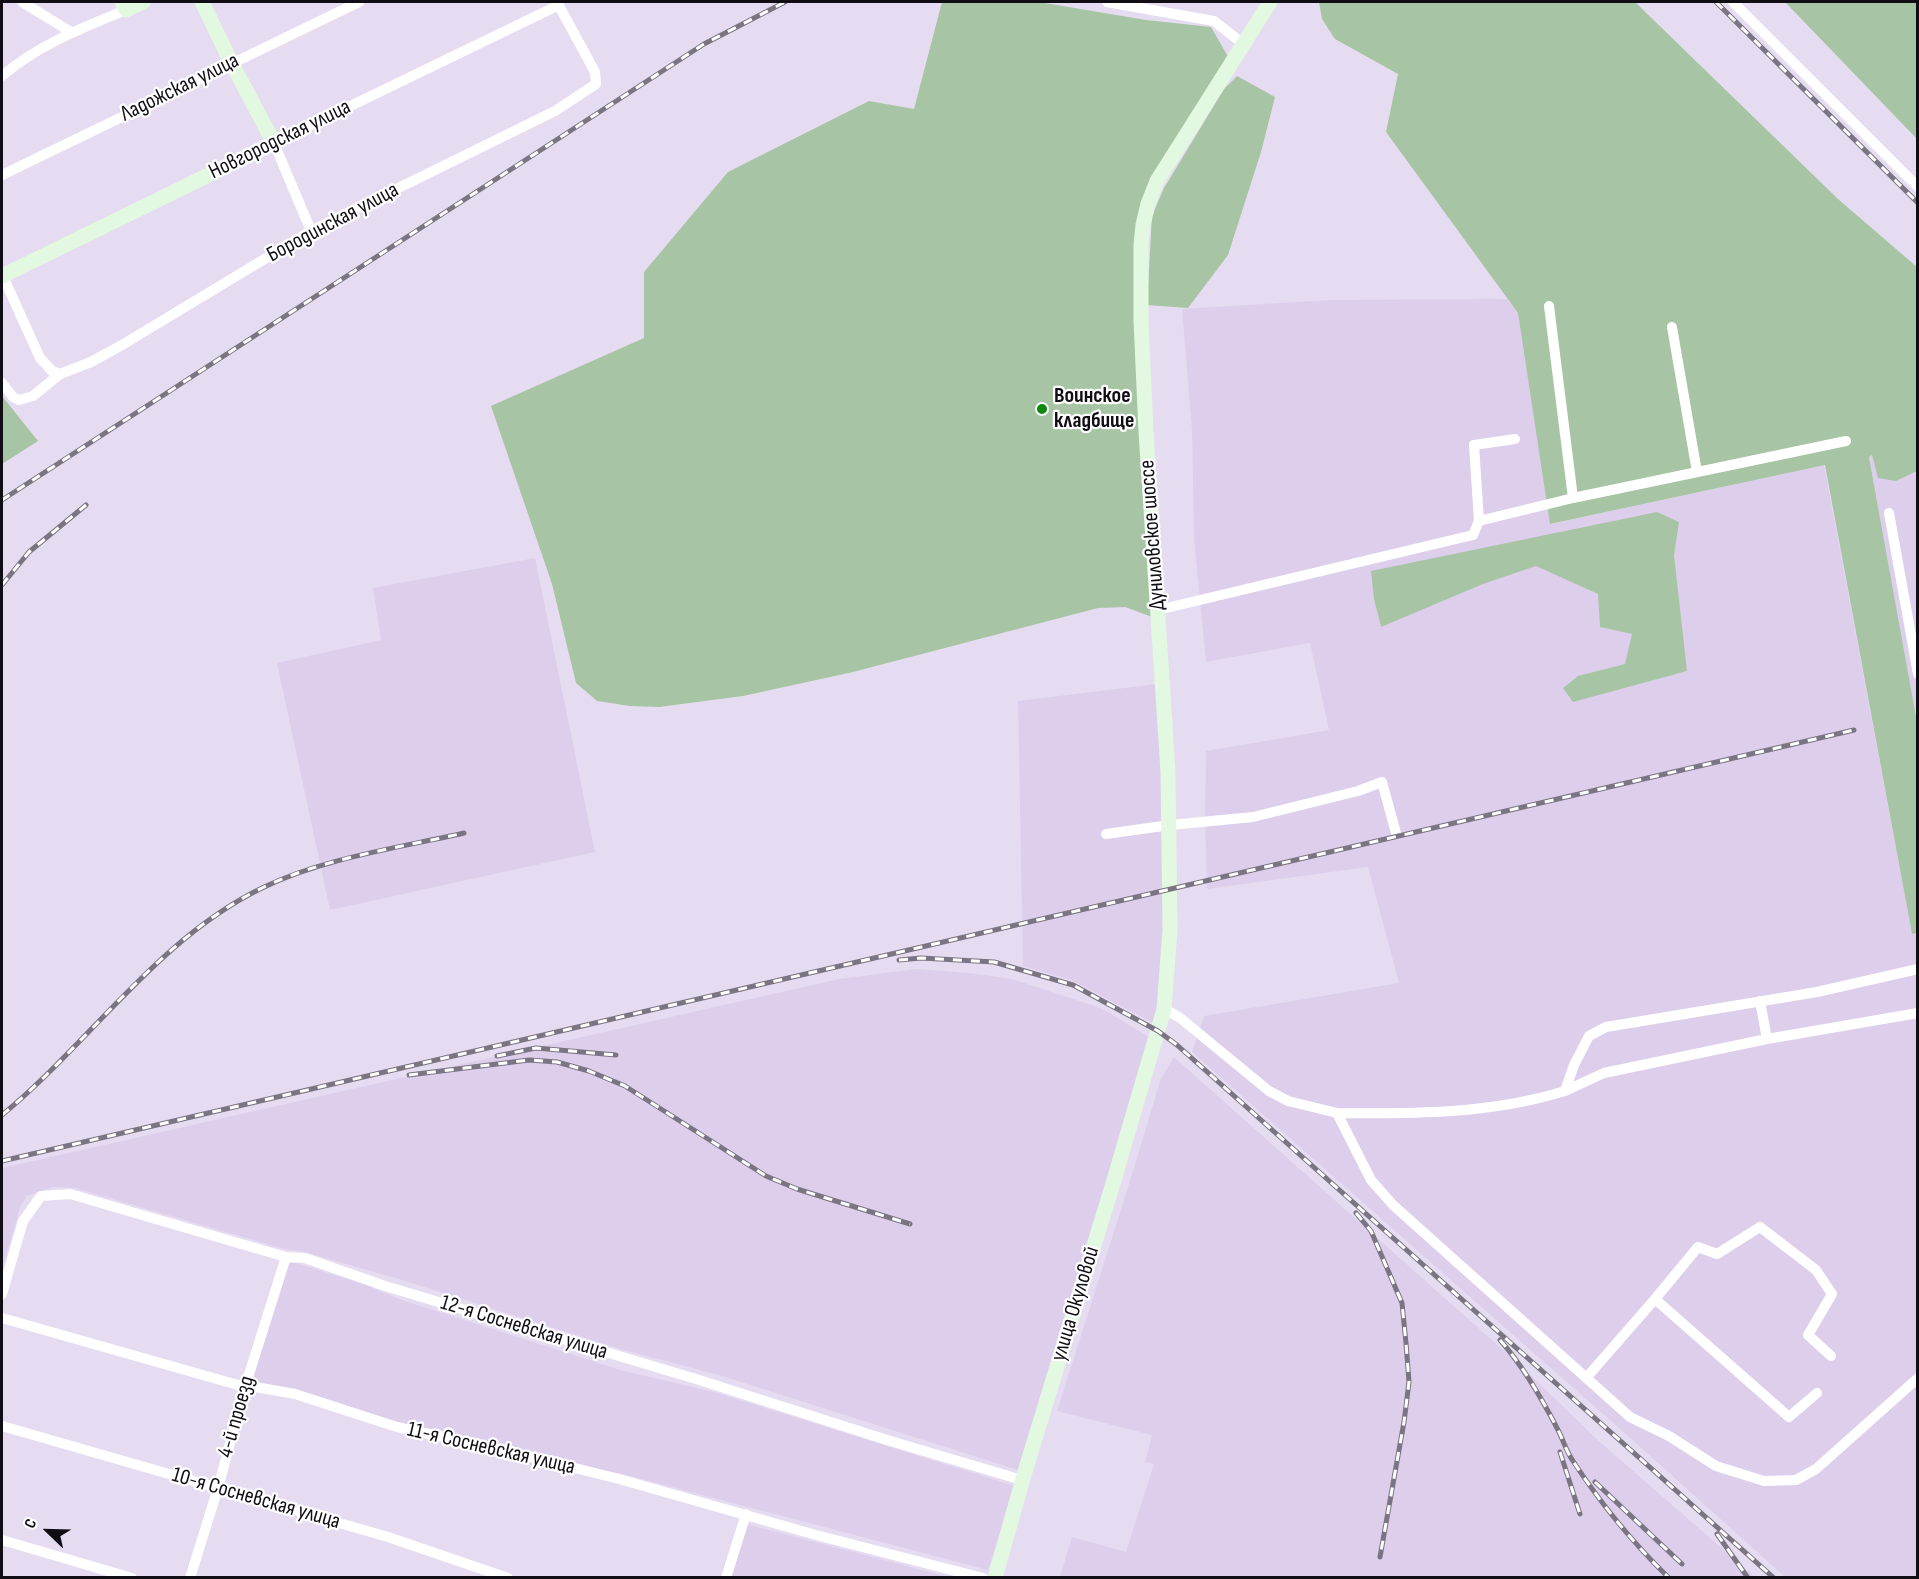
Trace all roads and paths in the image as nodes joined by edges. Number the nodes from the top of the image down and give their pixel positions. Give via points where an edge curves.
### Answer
1 (22, 2) edge
2 (143, 2) edge
3 (202, 2) edge
4 (359, 2) edge
5 (1107, 2) edge
6 (1270, 2) edge
7 (1733, 2) edge
8 (558, 3) edge
9 (124, 6) edge
10 (71, 32) junction
11 (1242, 43) junction
12 (231, 62) junction
13 (2, 76) edge
14 (274, 143) junction
15 (2, 175) edge
16 (1917, 187) edge
17 (311, 231) junction
18 (2, 275) edge
19 (1549, 306) dead end
20 (1672, 327) dead end
21 (60, 374) junction
22 (2, 383) edge
23 (1515, 439) dead end
24 (1846, 441) dead end
25 (1697, 472) junction
26 (1573, 498) junction
27 (1889, 513) dead end
28 (1479, 521) junction
29 (1158, 610) junction
30 (1917, 674) edge
31 (1170, 825) junction
32 (1396, 833) dead end
33 (1106, 834) dead end
34 (1917, 969) edge
35 (1760, 1001) junction
36 (1164, 1009) junction
37 (1917, 1013) edge
38 (1158, 1031) joint
39 (1767, 1039) junction
40 (1565, 1091) junction
41 (1337, 1113) junction
42 (286, 1257) junction
43 (2, 1294) edge
44 (1655, 1299) junction
45 (2, 1318) edge
46 (1831, 1356) dead end
47 (1587, 1377) junction
48 (1917, 1378) edge
49 (245, 1387) junction
50 (1817, 1393) dead end
51 (2, 1426) edge
52 (1022, 1480) junction
53 (218, 1488) junction
54 (746, 1514) junction
55 (2, 1540) edge
56 (132, 1578) edge
57 (190, 1578) edge
58 (508, 1578) edge
59 (726, 1578) edge
60 (983, 1578) edge
61 (995, 1578) edge

1 - 10 street
2 - 9 street
3 - 12 street
4 - 12 street, Ладожская улица
5 - 11 street via 1214,21
6 - 11 street, Дуниловское шоссе
7 - 16 street
8 - 14 street, Новгородская улица
8 - 17 street, Бородинская улица via 595,72 596,84 555,111
9 - 10 street
10 - 13 street
11 - 29 street, Дуниловское шоссе via 1157,181 1143,225 1143,365
12 - 14 street
12 - 15 street, Ладожская улица
14 - 17 street
14 - 18 street, Новгородская улица
17 - 21 street, Бородинская улица via 122,345
18 - 21 street via 40,358 51,371
19 - 26 street
20 - 25 street
21 - 22 street, Бородинская улица via 42,391 26,399 13,397
23 - 28 street via 1474,445
24 - 25 street
25 - 26 street
26 - 28 street
27 - 30 street
28 - 29 street via 1473,534
29 - 31 street, Дуниловское шоссе
31 - 32 street via 1253,817 1382,782
31 - 33 street
31 - 36 street, Дуниловское шоссе via 1170,930
34 - 35 street
35 - 39 street
35 - 40 street via 1606,1027 1589,1036
36 - 38 street, Дуниловское шоссе
36 - 41 street via 1269,1091 1288,1101
37 - 39 street
38 - 52 street, улица Окуловой
39 - 40 street via 1604,1073
40 - 41 street via 1532,1101 1481,1108 1413,1114
41 - 47 street via 1371,1180 1393,1205
42 - 43 street, 12-я Сосневская улица via 70,1194 41,1196 23,1221
42 - 49 street, 4-й проезд
42 - 52 street, 12-я Сосневская улица via 305,1258 385,1286
44 - 46 street via 1698,1247 1717,1254 1760,1227 1816,1269 1832,1294 1808,1335
44 - 47 street
44 - 50 street via 1790,1418
45 - 49 street, 11-я Сосневская улица
47 - 48 street via 1630,1417 1716,1466 1764,1481 1796,1480 1816,1469
49 - 53 street, 4-й проезд
49 - 54 street, 11-я Сосневская улица via 295,1394 397,1427 499,1449
51 - 53 street, 10-я Сосневская улица
52 - 61 street, улица Окуловой
53 - 57 street, 4-й проезд
53 - 58 street, 10-я Сосневская улица via 388,1537
54 - 59 street
54 - 60 street, 11-я Сосневская улица
55 - 56 street

